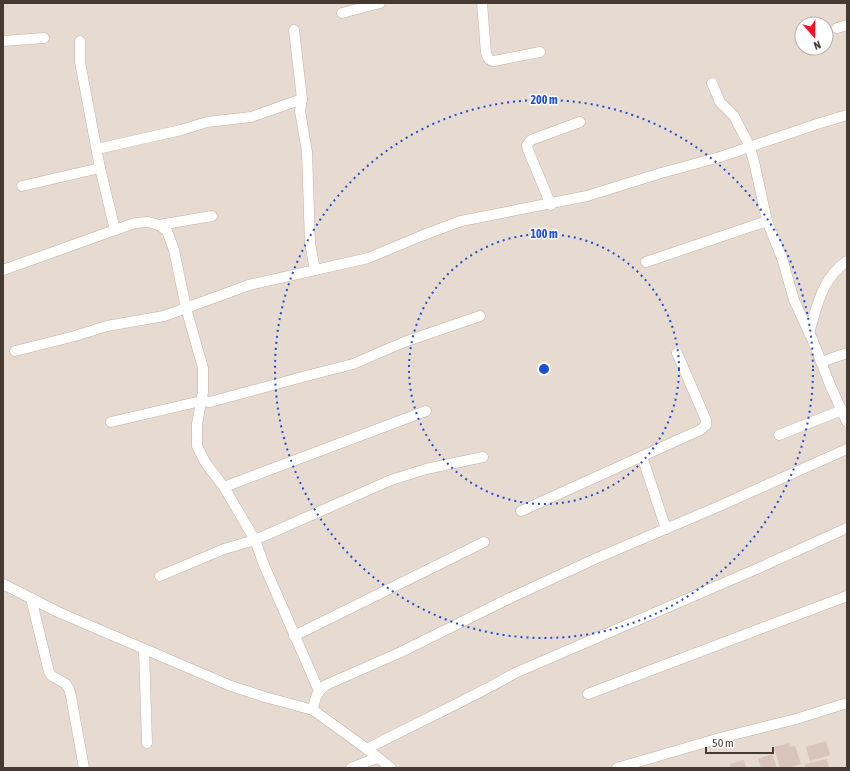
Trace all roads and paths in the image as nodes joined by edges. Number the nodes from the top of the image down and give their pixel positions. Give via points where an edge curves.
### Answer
1 (380, 3) edge
2 (482, 3) edge
3 (342, 13) dead end
4 (294, 30) dead end
5 (44, 38) dead end
6 (3, 41) edge
7 (80, 41) dead end
8 (540, 52) dead end
9 (712, 83) dead end
10 (302, 99) junction
11 (847, 115) edge
12 (580, 122) dead end
13 (750, 147) junction
14 (97, 149) junction
15 (100, 168) junction
16 (22, 186) dead end
17 (551, 205) junction
18 (212, 216) dead end
19 (767, 221) junction
20 (159, 225) junction
21 (115, 230) junction
22 (847, 261) edge
23 (646, 262) dead end
24 (3, 270) edge
25 (315, 270) junction
26 (186, 308) junction
27 (480, 316) dead end
28 (809, 332) junction
29 (15, 352) dead end
30 (677, 353) dead end
31 (847, 353) edge
32 (821, 362) junction
33 (201, 401) junction
34 (842, 410) junction
35 (426, 411) dead end
36 (111, 422) dead end
37 (847, 422) edge
38 (778, 436) dead end
39 (847, 449) edge
40 (642, 456) junction
41 (483, 457) dead end
42 (224, 487) junction
43 (521, 511) dead end
44 (847, 528) edge
45 (666, 529) junction
46 (255, 540) junction
47 (484, 542) dead end
48 (160, 576) dead end
49 (3, 584) edge
50 (847, 596) edge
51 (30, 598) junction
52 (294, 636) junction
53 (144, 650) junction
54 (319, 691) junction
55 (588, 694) dead end
56 (847, 703) edge
57 (313, 710) junction
58 (147, 743) dead end
59 (367, 749) junction
60 (377, 758) junction
61 (84, 768) edge
62 (351, 768) edge
63 (391, 768) edge
64 (617, 768) edge

1 - 3 street
2 - 8 street via 486,53 490,61
4 - 10 street
5 - 6 street
7 - 14 street via 80,62
9 - 13 street via 720,102 734,116
10 - 14 street via 251,117 207,122
10 - 25 street via 300,111 307,152 310,243
11 - 13 street
12 - 17 street via 531,140 527,145
13 - 17 street
13 - 19 street
14 - 15 street
15 - 16 street
15 - 21 street
17 - 25 street via 461,221 368,258
18 - 20 street
19 - 23 street
19 - 28 street via 782,258 794,300
20 - 21 street via 148,222 135,223
20 - 26 street via 167,231 174,250
21 - 24 street
22 - 28 street via 837,268 823,288
25 - 26 street via 249,285
26 - 29 street via 164,316 107,326
26 - 33 street via 202,368
27 - 33 street via 404,342 353,364 210,402
28 - 32 street
30 - 40 street via 706,425
31 - 32 street
32 - 34 street
33 - 36 street
33 - 42 street via 196,424 198,446
34 - 37 street
34 - 38 street
35 - 42 street
39 - 45 street
40 - 43 street
40 - 45 street
41 - 46 street via 426,469 391,480
42 - 46 street
44 - 59 street via 515,673
45 - 54 street via 517,595 326,685
46 - 48 street via 224,549
46 - 52 street
47 - 52 street
49 - 51 street
50 - 55 street
51 - 53 street
51 - 61 street via 49,672 66,684 71,696
52 - 54 street
53 - 57 street via 231,686
53 - 58 street
54 - 57 street
56 - 64 street
57 - 59 street
59 - 60 street
60 - 62 street
60 - 63 street

